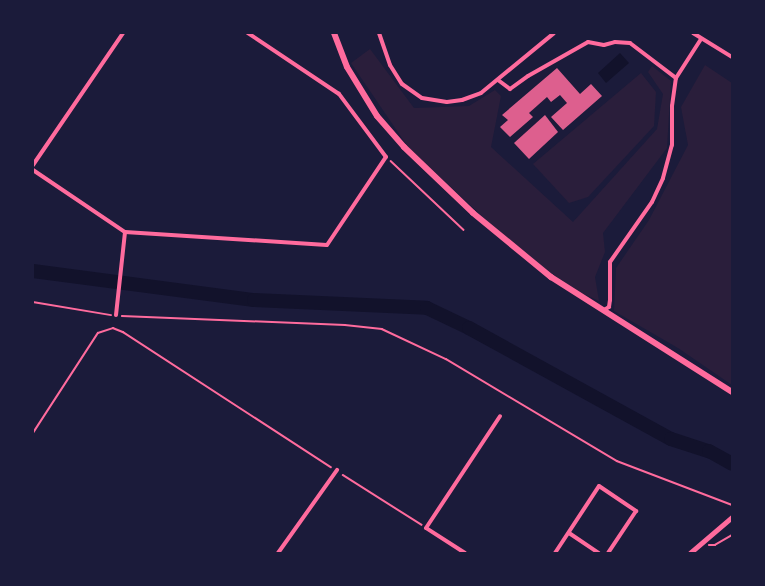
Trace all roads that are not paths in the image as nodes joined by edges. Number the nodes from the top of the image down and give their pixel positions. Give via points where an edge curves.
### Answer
1 (123, 33) edge
2 (248, 33) edge
3 (334, 33) edge
4 (378, 33) edge
5 (554, 33) edge
6 (693, 33) edge
7 (701, 39) junction
8 (732, 57) edge
9 (676, 78) junction
10 (498, 80) junction
11 (33, 168) edge
12 (125, 232) junction
13 (604, 310) junction
14 (116, 315) road end
15 (732, 392) edge
16 (500, 416) dead end
17 (337, 470) road end
18 (732, 518) edge
19 (569, 533) junction
20 (278, 553) edge
21 (465, 553) edge
22 (555, 553) edge
23 (599, 553) edge
24 (608, 553) edge
25 (690, 553) edge

1 - 11 street
2 - 12 street via 339,94 386,157 323,247
3 - 13 highway via 358,86 404,147 508,243 551,277
4 - 10 street via 396,77 422,98 462,100 481,93
5 - 10 street
6 - 7 street
7 - 8 street
7 - 9 street
9 - 10 street via 630,43 588,42 510,89
9 - 13 street via 669,160 652,202 610,262 610,300
11 - 12 street
12 - 14 street
13 - 15 highway
16 - 21 street via 426,528
17 - 20 street
18 - 25 street
19 - 22 street
19 - 23 street
19 - 24 street via 599,486 636,512

